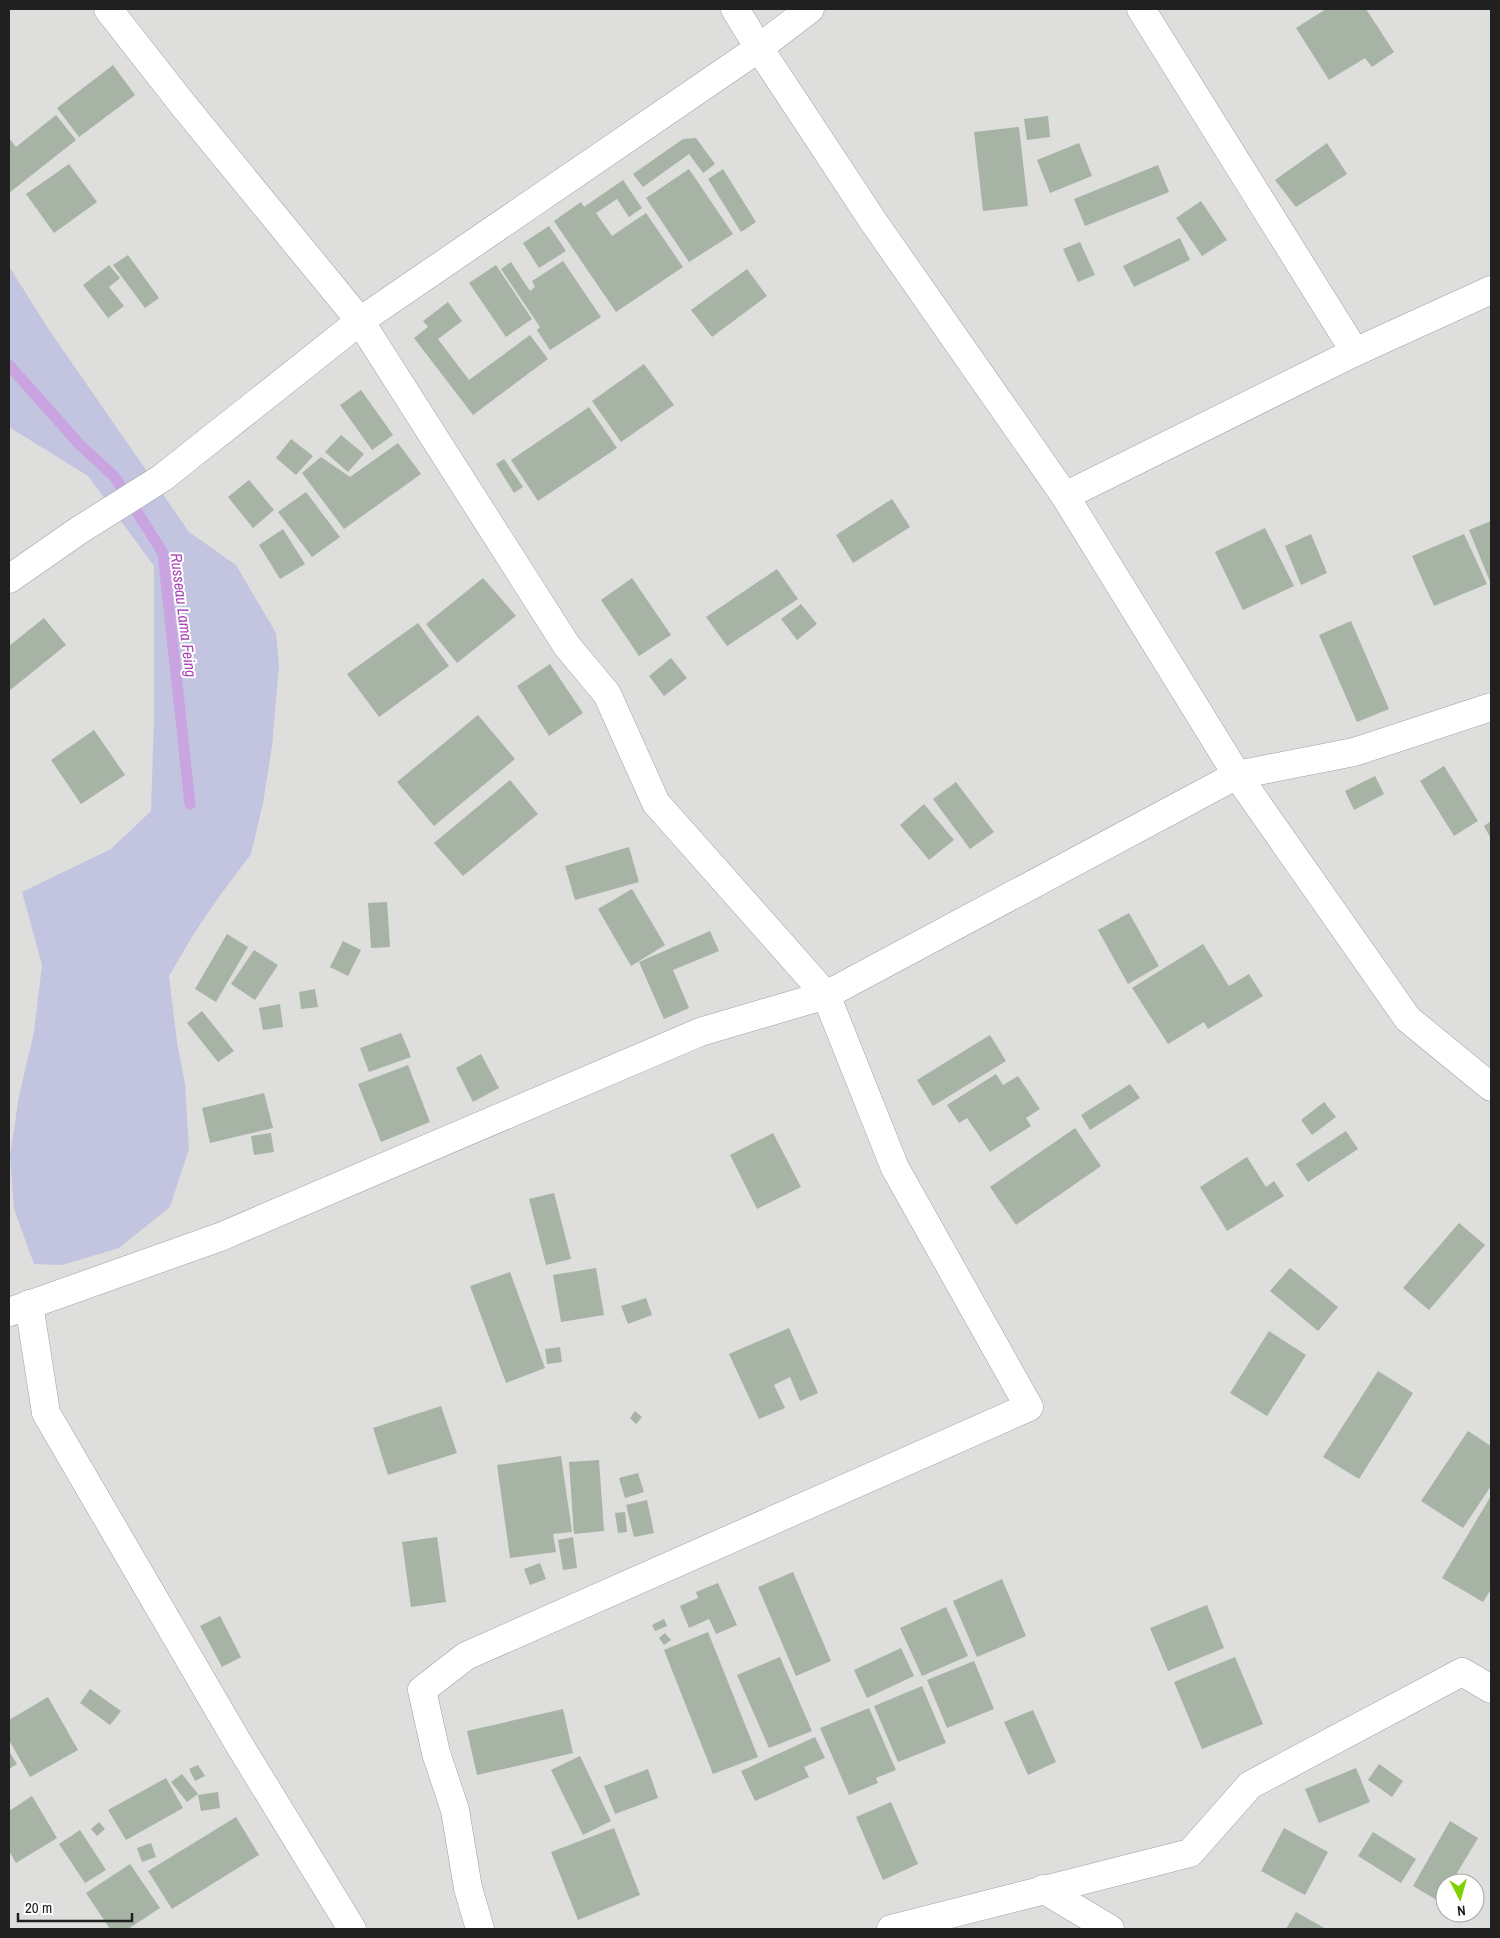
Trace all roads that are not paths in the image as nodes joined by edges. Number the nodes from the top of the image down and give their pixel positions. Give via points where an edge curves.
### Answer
1 (108, 9) edge
2 (735, 9) edge
3 (810, 9) edge
4 (1141, 9) edge
5 (759, 48) junction
6 (1491, 290) edge
7 (360, 321) junction
8 (1355, 352) junction
9 (1065, 496) junction
10 (9, 579) edge
11 (1491, 707) edge
12 (1237, 775) junction
13 (826, 995) junction
14 (1491, 1088) edge
15 (19, 1308) edge
16 (1491, 1689) edge
17 (1044, 1890) junction
18 (352, 1929) edge
19 (480, 1929) edge
20 (891, 1929) edge
21 (1110, 1929) edge

1 - 7 street
2 - 5 street
3 - 5 street
4 - 8 street
5 - 7 street
5 - 9 street via 873,221
6 - 8 street
7 - 10 street via 162,478
7 - 13 street via 567,646 607,694 656,803
8 - 9 street
9 - 12 street
11 - 12 street via 1354,752
12 - 13 street
12 - 14 street via 1408,1019
13 - 15 street via 700,1032 220,1237
13 - 19 street via 895,1168 1029,1407 466,1656 422,1690 436,1753 455,1810 468,1888
15 - 18 street via 46,1413 236,1741
16 - 17 street via 1462,1672 1250,1785 1190,1853
17 - 20 street
17 - 21 street

